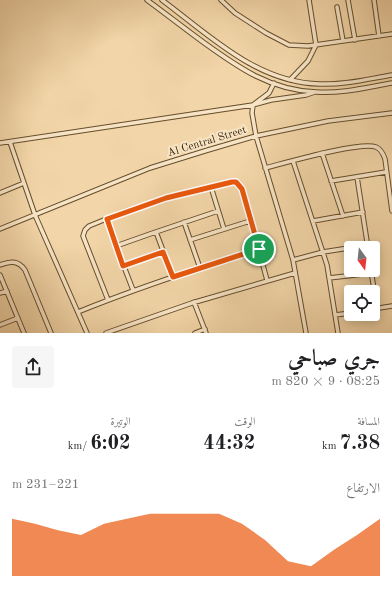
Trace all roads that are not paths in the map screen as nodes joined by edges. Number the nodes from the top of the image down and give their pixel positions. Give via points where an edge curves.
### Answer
1 (147, 0) edge
2 (162, 0) edge
3 (221, 0) edge
4 (309, 0) edge
5 (348, 0) edge
6 (374, 0) edge
7 (337, 7) dead end
8 (173, 8) junction
9 (168, 15) junction
10 (186, 18) junction
11 (179, 24) junction
12 (392, 34) edge
13 (379, 36) junction
14 (355, 40) junction
15 (343, 41) junction
16 (316, 45) junction
17 (392, 76) edge
18 (382, 77) junction
19 (366, 79) junction
20 (290, 80) junction
21 (274, 83) junction
22 (392, 83) edge
23 (382, 85) junction
24 (366, 87) junction
25 (315, 92) junction
26 (253, 105) junction
27 (392, 113) edge
28 (256, 136) junction
29 (10, 142) junction
30 (0, 143) edge
31 (322, 153) junction
32 (293, 161) junction
33 (265, 168) junction
34 (386, 172) junction
35 (358, 177) junction
36 (331, 181) junction
37 (24, 183) junction
38 (211, 187) junction
39 (0, 193) edge
40 (392, 211) edge
41 (218, 212) junction
42 (363, 212) junction
43 (35, 215) junction
44 (342, 216) junction
45 (107, 219) junction
46 (250, 221) junction
47 (313, 221) junction
48 (184, 222) junction
49 (0, 229) edge
50 (224, 229) junction
51 (156, 232) junction
52 (190, 240) junction
53 (367, 241) edge
54 (116, 246) junction
55 (259, 249) junction
56 (344, 250) edge
57 (163, 252) junction
58 (323, 252) junction
59 (293, 260) junction
60 (0, 265) edge
61 (123, 266) junction
62 (200, 268) junction
63 (295, 273) junction
64 (0, 275) edge
65 (344, 276) edge
66 (173, 277) junction
67 (329, 278) junction
68 (267, 280) junction
69 (133, 290) junction
70 (6, 291) junction
71 (0, 293) edge
72 (108, 300) junction
73 (194, 302) junction
74 (392, 306) edge
75 (380, 308) edge
76 (78, 312) junction
77 (344, 314) edge
78 (335, 315) junction
79 (18, 318) junction
80 (0, 325) edge
81 (206, 331) edge
82 (24, 333) edge
83 (51, 333) edge
84 (88, 333) edge
85 (106, 333) edge
86 (195, 333) edge
87 (306, 333) edge
88 (338, 333) edge

1 - 9 street
2 - 8 street
3 - 16 street via 235,13 280,41 289,45
4 - 16 street
5 - 14 street
6 - 13 street
7 - 15 street
8 - 9 street via 173,14
8 - 10 street
9 - 11 street
10 - 11 street via 179,18
10 - 20 street via 252,65
11 - 21 street via 237,66
12 - 13 street
13 - 14 street
14 - 15 street
15 - 16 street
16 - 20 street via 308,61
17 - 18 street
18 - 19 street
18 - 23 street via 379,81
19 - 20 street via 332,84
19 - 24 street via 370,84
21 - 25 street via 292,89
21 - 26 street via 269,94
22 - 23 street
23 - 24 street
24 - 25 street
25 - 26 street
26 - 28 street
26 - 29 street
27 - 28 street, Al Central Street via 328,121
28 - 33 street
28 - 43 street, Al Central Street via 150,168
29 - 30 street
29 - 37 street
31 - 32 street
31 - 34 street via 356,147 377,148 383,152
31 - 36 street
32 - 33 street
32 - 47 street
33 - 59 street
34 - 35 street
34 - 40 street
35 - 36 street
35 - 42 street
36 - 44 street
37 - 39 street
37 - 43 street
38 - 41 street
38 - 45 street via 166,198
38 - 46 street via 232,182 239,185
41 - 48 street
41 - 50 street
42 - 44 street
42 - 53 street
43 - 49 street, Al Central Street
43 - 76 street
44 - 47 street
45 - 54 street
45 - 72 street via 89,226 83,236
46 - 50 street
46 - 55 street
47 - 58 street
48 - 51 street
48 - 52 street
50 - 52 street
51 - 54 street
51 - 57 street
52 - 62 street
54 - 61 street
55 - 62 street
55 - 68 street
56 - 58 street
57 - 61 street
57 - 66 street
58 - 59 street
58 - 67 street
59 - 63 street
60 - 83 street via 10,261 16,262 25,270
61 - 69 street
62 - 66 street
63 - 68 street
63 - 87 street
64 - 70 street
65 - 67 street
66 - 69 street
67 - 78 street
68 - 73 street
69 - 72 street
70 - 71 street
70 - 79 street
72 - 76 street
73 - 81 street
73 - 85 street
74 - 75 street
76 - 84 street
77 - 78 street
78 - 88 street
79 - 80 street
79 - 82 street
81 - 86 street

